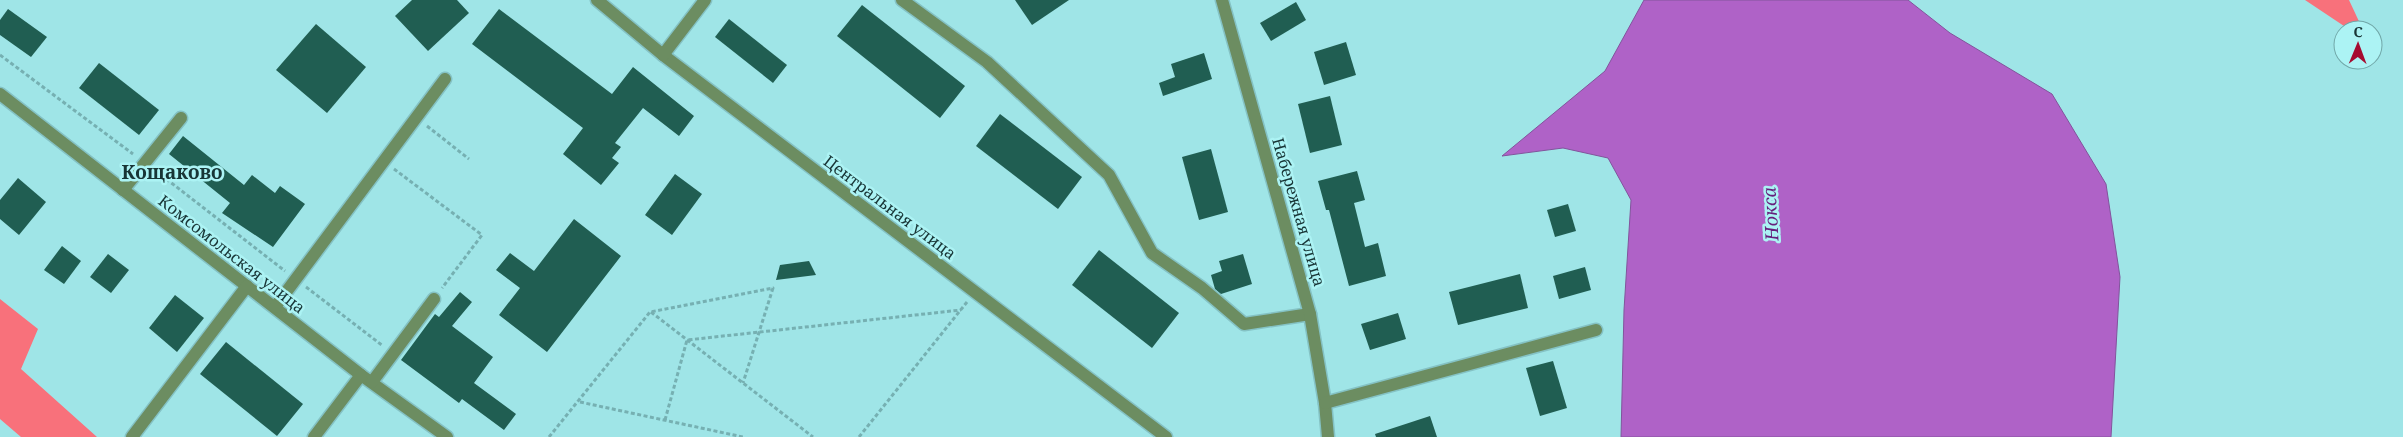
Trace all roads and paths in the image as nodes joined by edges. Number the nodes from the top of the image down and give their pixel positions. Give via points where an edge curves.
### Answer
1 (597, 0) edge
2 (705, 0) edge
3 (902, 0) edge
4 (1222, 0) edge
5 (0, 55) edge
6 (663, 55) junction
7 (446, 78) dead end
8 (0, 94) edge
9 (181, 118) dead end
10 (416, 118) junction
11 (469, 159) dead end
12 (384, 161) junction
13 (145, 163) junction
14 (123, 190) junction
15 (296, 279) junction
16 (247, 286) junction
17 (975, 292) junction
18 (434, 299) joint
19 (275, 308) junction
20 (961, 310) junction
21 (650, 312) junction
22 (1310, 314) junction
23 (1596, 330) dead end
24 (759, 332) junction
25 (687, 340) junction
26 (393, 354) junction
27 (367, 378) junction
28 (743, 383) junction
29 (579, 402) junction
30 (1325, 403) junction
31 (665, 420) junction
32 (132, 437) edge
33 (314, 437) edge
34 (447, 437) edge
35 (549, 437) edge
36 (743, 437) edge
37 (813, 437) edge
38 (859, 437) edge
39 (1166, 437) edge
40 (1319, 437) edge
41 (1328, 437) edge

1 - 6 street, Центральная улица
2 - 6 street
3 - 22 street via 986,62 1110,175 1152,253 1202,288 1244,324
4 - 22 street, Набережная улица
5 - 13 path
6 - 17 street, Центральная улица
7 - 10 street
8 - 14 street, Комсомольская улица
9 - 13 street
10 - 11 path
10 - 12 street
12 - 15 street
12 - 18 path via 482,235
13 - 14 street
13 - 15 path
14 - 16 street, Комсомольская улица
15 - 19 street
15 - 26 path
16 - 19 street, Комсомольская улица
16 - 32 street
17 - 20 path
17 - 39 street, Центральная улица
18 - 26 street
19 - 27 street, Комсомольская улица
20 - 24 path
20 - 38 path
21 - 24 path via 773,288
21 - 25 path
21 - 29 path
22 - 30 street, Набережная улица
23 - 30 street
24 - 25 path
24 - 28 path
25 - 28 path
25 - 31 path
26 - 27 street
27 - 33 street
27 - 34 street, Комсомольская улица
28 - 37 path
29 - 31 path
29 - 35 path
30 - 40 street
30 - 41 street, Набережная улица
31 - 36 path

